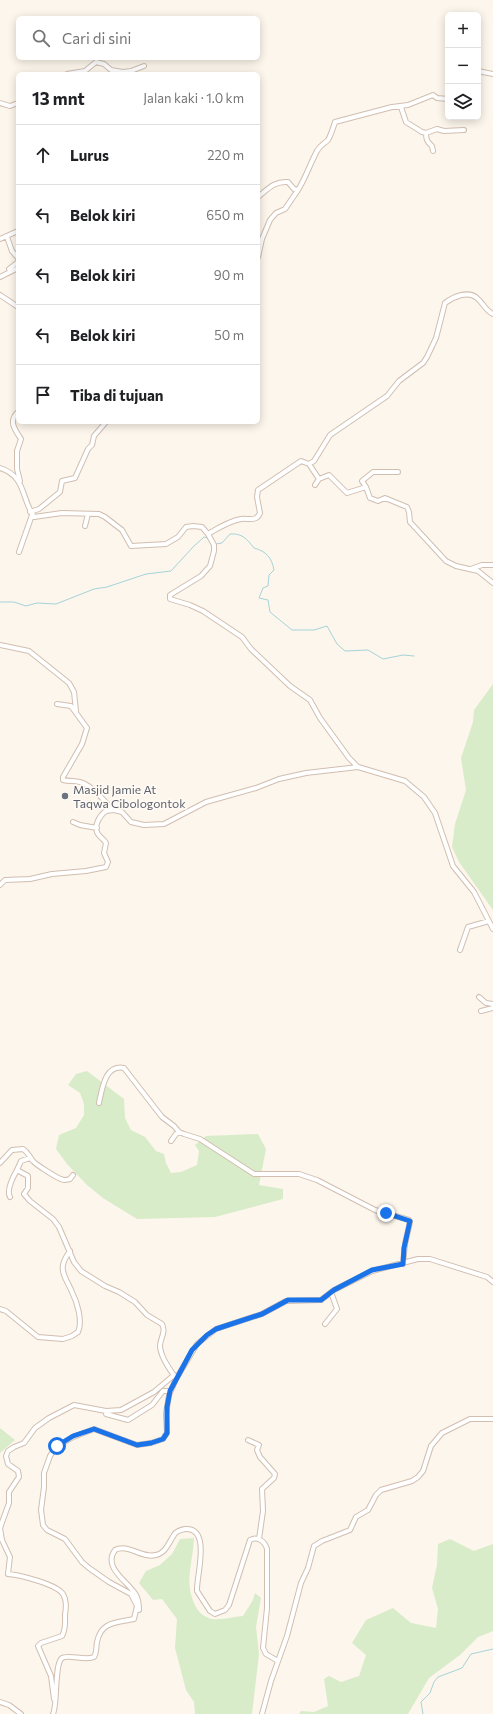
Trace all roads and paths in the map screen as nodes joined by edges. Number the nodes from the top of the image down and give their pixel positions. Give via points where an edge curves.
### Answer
1 (144, 66) dead end
2 (79, 72) edge
3 (123, 72) edge
4 (123, 72) edge
5 (481, 72) edge
6 (493, 74) edge
7 (445, 99) edge
8 (0, 102) edge
9 (16, 104) edge
10 (401, 107) junction
11 (464, 130) dead end
12 (426, 133) junction
13 (433, 151) dead end
14 (298, 190) junction
15 (260, 195) edge
16 (16, 232) edge
17 (7, 236) junction
18 (0, 239) edge
19 (260, 248) edge
20 (16, 256) edge
21 (16, 263) edge
22 (16, 269) edge
23 (2, 276) edge
24 (0, 295) edge
25 (16, 306) edge
26 (493, 314) edge
27 (16, 414) edge
28 (104, 424) edge
29 (309, 464) junction
30 (0, 468) edge
31 (398, 472) dead end
32 (318, 479) junction
33 (21, 483) junction
34 (315, 485) dead end
35 (366, 487) junction
36 (31, 513) junction
37 (88, 514) junction
38 (84, 526) dead end
39 (210, 538) junction
40 (19, 552) dead end
41 (493, 565) edge
42 (471, 570) junction
43 (493, 583) edge
44 (0, 645) edge
45 (57, 704) dead end
46 (76, 713) junction
47 (358, 767) junction
48 (114, 810) junction
49 (73, 822) dead end
50 (96, 828) junction
51 (0, 886) edge
52 (489, 921) junction
53 (493, 929) edge
54 (460, 950) dead end
55 (479, 997) dead end
56 (493, 1004) edge
57 (493, 1008) edge
58 (481, 1012) dead end
59 (99, 1103) dead end
60 (179, 1132) junction
61 (171, 1141) dead end
62 (33, 1160) junction
63 (0, 1163) edge
64 (17, 1170) junction
65 (72, 1176) dead end
66 (10, 1197) dead end
67 (70, 1251) junction
68 (403, 1264) junction
69 (493, 1282) edge
70 (330, 1292) junction
71 (0, 1308) edge
72 (325, 1324) dead end
73 (175, 1377) junction
74 (170, 1391) junction
75 (106, 1411) junction
76 (493, 1419) edge
77 (248, 1440) dead end
78 (259, 1539) junction
79 (136, 1616) junction
80 (278, 1661) junction
81 (0, 1702) edge
82 (55, 1703) junction
83 (21, 1714) edge
84 (53, 1714) edge
85 (262, 1714) edge

1 - 3 street
2 - 4 street via 85,71 96,62
5 - 6 street
7 - 10 street via 433,95
8 - 9 street via 10,106
10 - 12 street via 406,122
10 - 14 street via 334,122 327,140 315,153 307,176
11 - 12 street via 437,129
12 - 13 street
14 - 15 street via 288,182 280,182
14 - 19 street via 285,209 276,213 270,220
16 - 17 street
17 - 18 street
17 - 20 street
21 - 23 street
22 - 23 street
24 - 25 street
26 - 29 street via 477,297 468,294 445,303 436,338 425,360 399,381 387,396 330,434 314,461
27 - 33 street via 12,421 21,439 17,469
28 - 36 street via 94,436 76,478 62,481 60,492
29 - 32 street
29 - 39 street via 301,461 258,490 258,517 237,520
30 - 33 street via 12,473
31 - 35 street via 373,472 362,481
32 - 34 street
32 - 35 street via 329,475 348,493
33 - 36 street
35 - 42 street via 370,498 378,501 386,498 407,507 410,522 445,560
36 - 37 street via 35,518 62,513
36 - 40 street
37 - 38 street
37 - 39 street via 105,517 122,530 131,546 166,544 178,537 186,527 191,526 202,527
39 - 47 street via 214,553 208,569 169,598 203,611 242,637 290,686 310,700 320,718
41 - 42 street via 482,565
42 - 43 street via 478,571
44 - 46 street via 28,651 69,683 74,692
45 - 46 street via 71,706
46 - 48 street via 87,728 83,743 63,777 64,780 85,784
47 - 48 street via 279,779 206,802 164,824 144,825 131,822 123,813
47 - 52 street via 405,781 424,797 435,813 453,866 474,892
48 - 50 street via 104,812
49 - 50 street via 80,826
50 - 51 street via 97,834 106,843 106,868 5,880
52 - 53 street
52 - 54 street via 468,927
55 - 56 street via 486,1003
57 - 58 street
59 - 60 street via 108,1073 119,1067 124,1068 162,1117
60 - 61 street
60 - 68 street via 200,1139 254,1174 300,1174 375,1210 409,1220
62 - 63 street via 23,1149 12,1150
62 - 64 street via 30,1158 21,1161
62 - 65 street via 59,1179 66,1181
64 - 66 street via 8,1192
64 - 67 street via 28,1176 28,1188 24,1194 30,1202 53,1219
67 - 71 street via 63,1269 78,1309 78,1332 63,1338 38,1337
67 - 73 street via 80,1271 135,1302 147,1315 162,1324 164,1331 160,1344 161,1351
68 - 69 street via 418,1259 430,1259 487,1277
68 - 70 street via 372,1270
70 - 72 street via 337,1309
70 - 73 street via 319,1300 288,1300 262,1314 216,1329 194,1347
73 - 74 street
73 - 75 street via 121,1410
74 - 75 street via 163,1391 152,1405 128,1420 110,1416
74 - 79 street via 167,1433 163,1439 137,1445 98,1430 88,1431 56,1447 44,1474 41,1514 45,1528 64,1539 89,1568 131,1594 137,1606
75 - 82 street via 74,1405 35,1428 24,1443 8,1451 6,1456 8,1464 18,1471 18,1477 9,1492 9,1503 0,1528 2,1540 10,1557 8,1574 25,1576 48,1585 62,1593 66,1601 62,1636 38,1646 51,1676
76 - 80 street via 470,1419 442,1433 431,1446 423,1471 418,1477 381,1490 368,1510 356,1517 350,1530 314,1546
77 - 78 street via 259,1445 257,1450 260,1457 275,1474 262,1489 263,1511
78 - 79 street via 250,1540 229,1605 226,1610 215,1614 210,1611 197,1591 200,1545 198,1536 192,1530 176,1532 164,1550 156,1556 123,1548 115,1550 112,1555 114,1569 136,1594 138,1600 139,1612
78 - 80 street via 265,1543 267,1549 267,1608 263,1648 266,1654
79 - 82 street via 134,1619 113,1623 103,1628 99,1633 94,1657 62,1659
80 - 85 street
81 - 83 street via 15,1708
82 - 84 street

